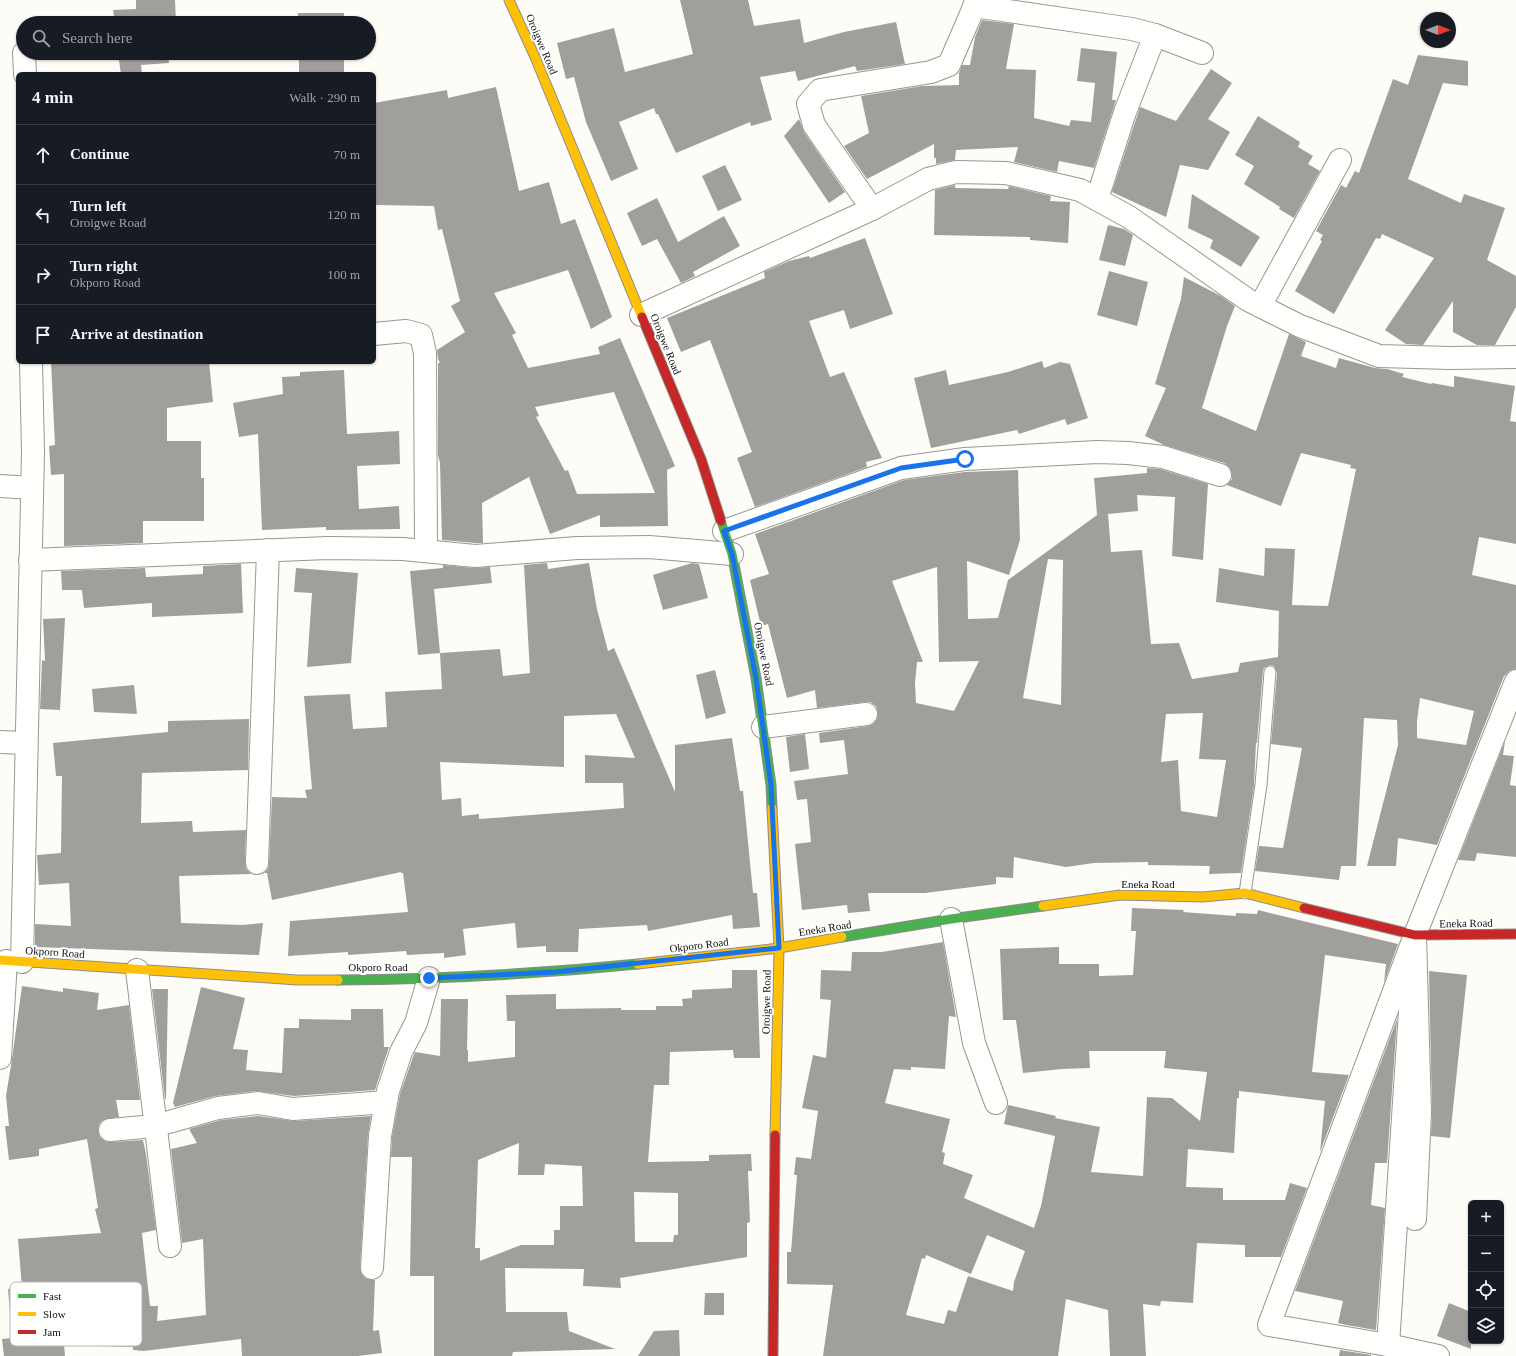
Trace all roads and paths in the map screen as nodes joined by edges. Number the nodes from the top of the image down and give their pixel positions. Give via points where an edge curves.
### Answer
1 (509, 0) edge
2 (976, 3) edge
3 (1155, 35) junction
4 (1202, 53) dead end
5 (24, 60) edge
6 (25, 72) edge
7 (1340, 160) dead end
8 (1097, 199) junction
9 (872, 209) junction
10 (1260, 306) junction
11 (641, 315) junction
12 (376, 334) edge
13 (1516, 357) edge
14 (31, 364) edge
15 (1220, 475) dead end
16 (0, 486) edge
17 (32, 488) junction
18 (724, 531) junction
19 (268, 550) junction
20 (426, 551) junction
21 (732, 554) junction
22 (30, 560) junction
23 (1270, 672) dead end
24 (1516, 681) edge
25 (866, 714) dead end
26 (763, 727) junction
27 (0, 742) edge
28 (26, 743) junction
29 (257, 864) dead end
30 (1245, 893) junction
31 (951, 919) junction
32 (1516, 934) edge
33 (1415, 936) junction
34 (779, 948) junction
35 (9, 961) edge
36 (137, 970) junction
37 (429, 978) junction
38 (0, 1058) edge
39 (386, 1102) junction
40 (996, 1103) dead end
41 (155, 1126) junction
42 (110, 1130) dead end
43 (170, 1246) dead end
44 (372, 1268) dead end
45 (1388, 1345) junction
46 (773, 1356) edge
47 (1438, 1356) edge

1 - 11 main road, Oroigwe Road
2 - 3 street via 1036,16 1132,29
2 - 9 street via 949,65 931,72 820,90 808,104 814,125
3 - 4 street
3 - 8 street
5 - 6 street
7 - 10 street
8 - 9 street via 1080,190 1006,173 956,172 928,180
8 - 10 street via 1129,217
9 - 11 street
10 - 13 street via 1300,326 1379,356
11 - 18 main road, Oroigwe Road via 701,459
12 - 20 street via 406,331 421,335 425,360
14 - 17 street
15 - 18 street via 1163,456 1097,452 965,459 901,468
16 - 17 street
17 - 22 street
18 - 21 main road, Oroigwe Road
19 - 20 street via 328,548
19 - 22 street
19 - 29 street
20 - 21 street via 474,556 577,548 649,547
21 - 26 main road, Oroigwe Road
22 - 28 street
23 - 30 lane via 1261,784
24 - 33 street
25 - 26 street
26 - 34 main road, Oroigwe Road via 771,785
27 - 28 street
28 - 35 street
30 - 31 main road, Eneka Road via 1203,897 1120,895
30 - 33 main road, Eneka Road
31 - 34 main road, Eneka Road
31 - 40 street via 974,1043
32 - 33 main road, Eneka Road
33 - 33 street via 1420,1112 1415,1219 1415,1211
33 - 45 street
33 - 45 street via 1270,1325
34 - 37 main road, Okporo Road via 555,972
34 - 46 main road, Oroigwe Road
35 - 36 main road, Okporo Road
35 - 38 street
36 - 37 main road, Okporo Road via 297,980
36 - 41 street
37 - 39 street via 416,1023 401,1052
39 - 41 street via 293,1109 258,1103 218,1108
39 - 44 street via 380,1136
41 - 42 street
41 - 43 street
45 - 47 street

